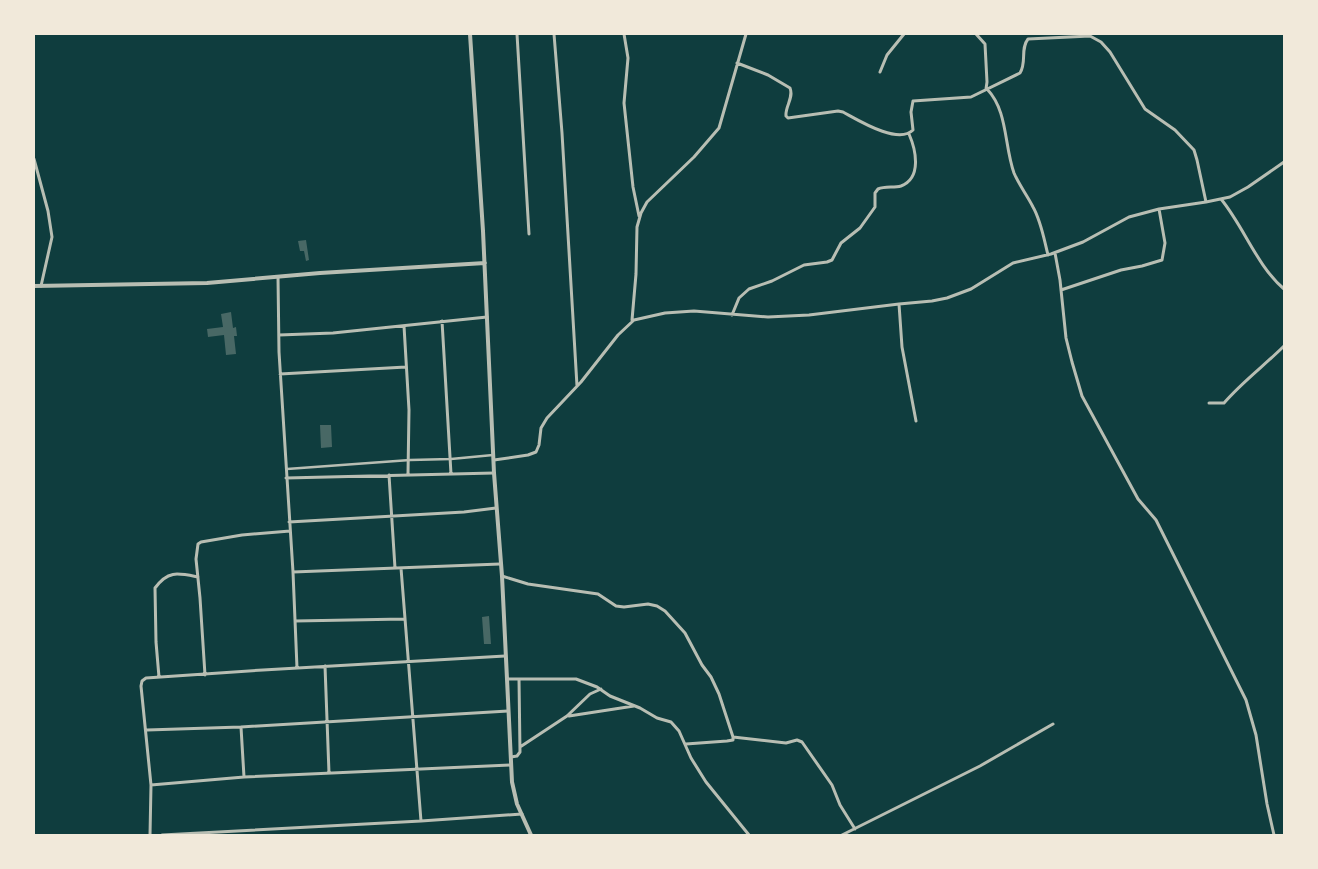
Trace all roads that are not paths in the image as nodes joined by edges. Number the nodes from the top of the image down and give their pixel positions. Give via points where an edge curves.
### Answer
1 (470, 34) edge
2 (517, 34) edge
3 (554, 34) edge
4 (624, 34) edge
5 (746, 34) edge
6 (976, 34) edge
7 (1034, 34) edge
8 (901, 35) edge
9 (1031, 38) junction
10 (738, 63) junction
11 (880, 72) dead end
12 (986, 89) junction
13 (909, 134) junction
14 (34, 159) edge
15 (1284, 162) edge
16 (1222, 199) junction
17 (1206, 202) junction
18 (1159, 208) junction
19 (639, 217) junction
20 (529, 234) dead end
21 (1055, 253) junction
22 (1048, 255) junction
23 (485, 263) junction
24 (278, 276) junction
25 (34, 286) edge
26 (41, 286) junction
27 (1284, 289) edge
28 (1061, 290) junction
29 (899, 304) junction
30 (732, 315) junction
31 (487, 317) junction
32 (442, 321) junction
33 (632, 321) junction
34 (404, 326) junction
35 (279, 335) junction
36 (1284, 346) edge
37 (406, 367) junction
38 (280, 374) junction
39 (577, 386) junction
40 (1209, 402) dead end
41 (916, 421) dead end
42 (494, 458) junction
43 (450, 459) junction
44 (410, 460) junction
45 (285, 469) junction
46 (494, 472) junction
47 (408, 474) junction
48 (451, 474) junction
49 (389, 475) junction
50 (286, 478) junction
51 (496, 508) junction
52 (391, 516) junction
53 (289, 522) junction
54 (290, 531) junction
55 (500, 564) junction
56 (395, 568) junction
57 (401, 568) junction
58 (293, 572) junction
59 (502, 576) junction
60 (198, 577) junction
61 (404, 619) junction
62 (295, 621) junction
63 (505, 656) junction
64 (408, 663) junction
65 (325, 666) junction
66 (297, 668) junction
67 (205, 675) junction
68 (159, 677) junction
69 (507, 679) junction
70 (519, 679) junction
71 (601, 689) junction
72 (635, 706) junction
73 (508, 711) junction
74 (567, 716) junction
75 (412, 717) junction
76 (326, 722) junction
77 (1053, 724) dead end
78 (241, 727) junction
79 (147, 730) junction
80 (733, 737) junction
81 (686, 744) junction
82 (520, 747) junction
83 (510, 757) junction
84 (511, 765) junction
85 (416, 769) junction
86 (329, 773) junction
87 (244, 777) junction
88 (151, 785) junction
89 (522, 814) junction
90 (421, 821) junction
91 (854, 829) junction
92 (150, 835) edge
93 (162, 835) edge
94 (532, 835) edge
95 (749, 835) edge
96 (842, 835) edge
97 (1274, 835) edge

1 - 23 street
2 - 20 street
3 - 39 street
4 - 19 street via 628,58 624,103
5 - 10 street
6 - 12 street via 985,44
7 - 9 street
8 - 11 street
9 - 12 street via 1025,44 1021,72
9 - 17 street via 1090,36 1101,42 1145,109 1175,130 1194,152
10 - 13 street via 790,88 788,118 838,111 880,131
10 - 19 street via 716,132 648,202
12 - 13 street via 979,95 965,98 913,101 910,112 913,128
12 - 22 street via 998,107 1013,170 1034,208
13 - 30 street via 916,165 910,181 878,189 875,207 860,228 841,243 832,260 804,266 749,290 739,298
14 - 26 street via 52,237
15 - 16 street
16 - 17 street
16 - 27 street via 1263,264
17 - 18 street
18 - 21 street via 1129,217
18 - 28 street via 1165,244 1162,260
19 - 33 street
21 - 22 street
21 - 28 street
22 - 29 street via 1013,263 959,295
23 - 24 street
23 - 31 street
24 - 26 street via 207,283
24 - 35 street
25 - 26 street
28 - 97 street via 1066,338 1082,396 1138,499 1156,520 1246,700 1256,735
29 - 30 street via 809,315
29 - 41 street via 902,347
30 - 33 street via 665,313
31 - 32 street
31 - 42 street
32 - 34 street
32 - 43 street
33 - 39 street
34 - 35 street
34 - 37 street
35 - 38 street
36 - 40 street via 1224,403
37 - 38 street
37 - 44 street
38 - 45 street
39 - 42 street via 545,421 536,452
42 - 43 street
42 - 46 street
43 - 44 street
43 - 48 street
44 - 45 street
44 - 47 street
45 - 50 street
46 - 48 street
46 - 51 street
47 - 48 street
47 - 49 street
49 - 50 street
49 - 52 street
50 - 53 street
51 - 52 street
51 - 55 street
52 - 53 street
52 - 56 street
53 - 54 street
54 - 58 street
54 - 60 street via 242,534 199,542 196,554
55 - 57 street
55 - 59 street
56 - 57 street
56 - 58 street
57 - 61 street
58 - 62 street
59 - 63 street
59 - 80 street via 528,584 598,594 616,606 648,604 665,611 685,634 711,677
60 - 67 street
60 - 68 street via 172,574 155,588
61 - 62 street
61 - 64 street
62 - 66 street
63 - 64 street
63 - 69 street
64 - 65 street
64 - 75 street
65 - 66 street
65 - 76 street
66 - 67 street
67 - 68 street
68 - 79 street via 146,678 141,683
69 - 70 street
69 - 73 street
70 - 71 street via 576,679
70 - 82 street
71 - 72 street
71 - 74 street via 590,694
72 - 74 street
72 - 81 street via 674,724
73 - 75 street
73 - 83 street
74 - 82 street
75 - 76 street
75 - 85 street
76 - 78 street
76 - 86 street
77 - 91 street via 980,766
78 - 79 street
78 - 87 street
79 - 88 street
80 - 81 street via 727,741
80 - 91 street via 802,742 832,785
81 - 95 street via 711,789
82 - 83 street via 519,754
83 - 84 street
84 - 85 street
84 - 89 street via 514,791
85 - 86 street
85 - 90 street
86 - 87 street
87 - 88 street
88 - 92 street
89 - 90 street
89 - 94 street
90 - 93 street
91 - 96 street

